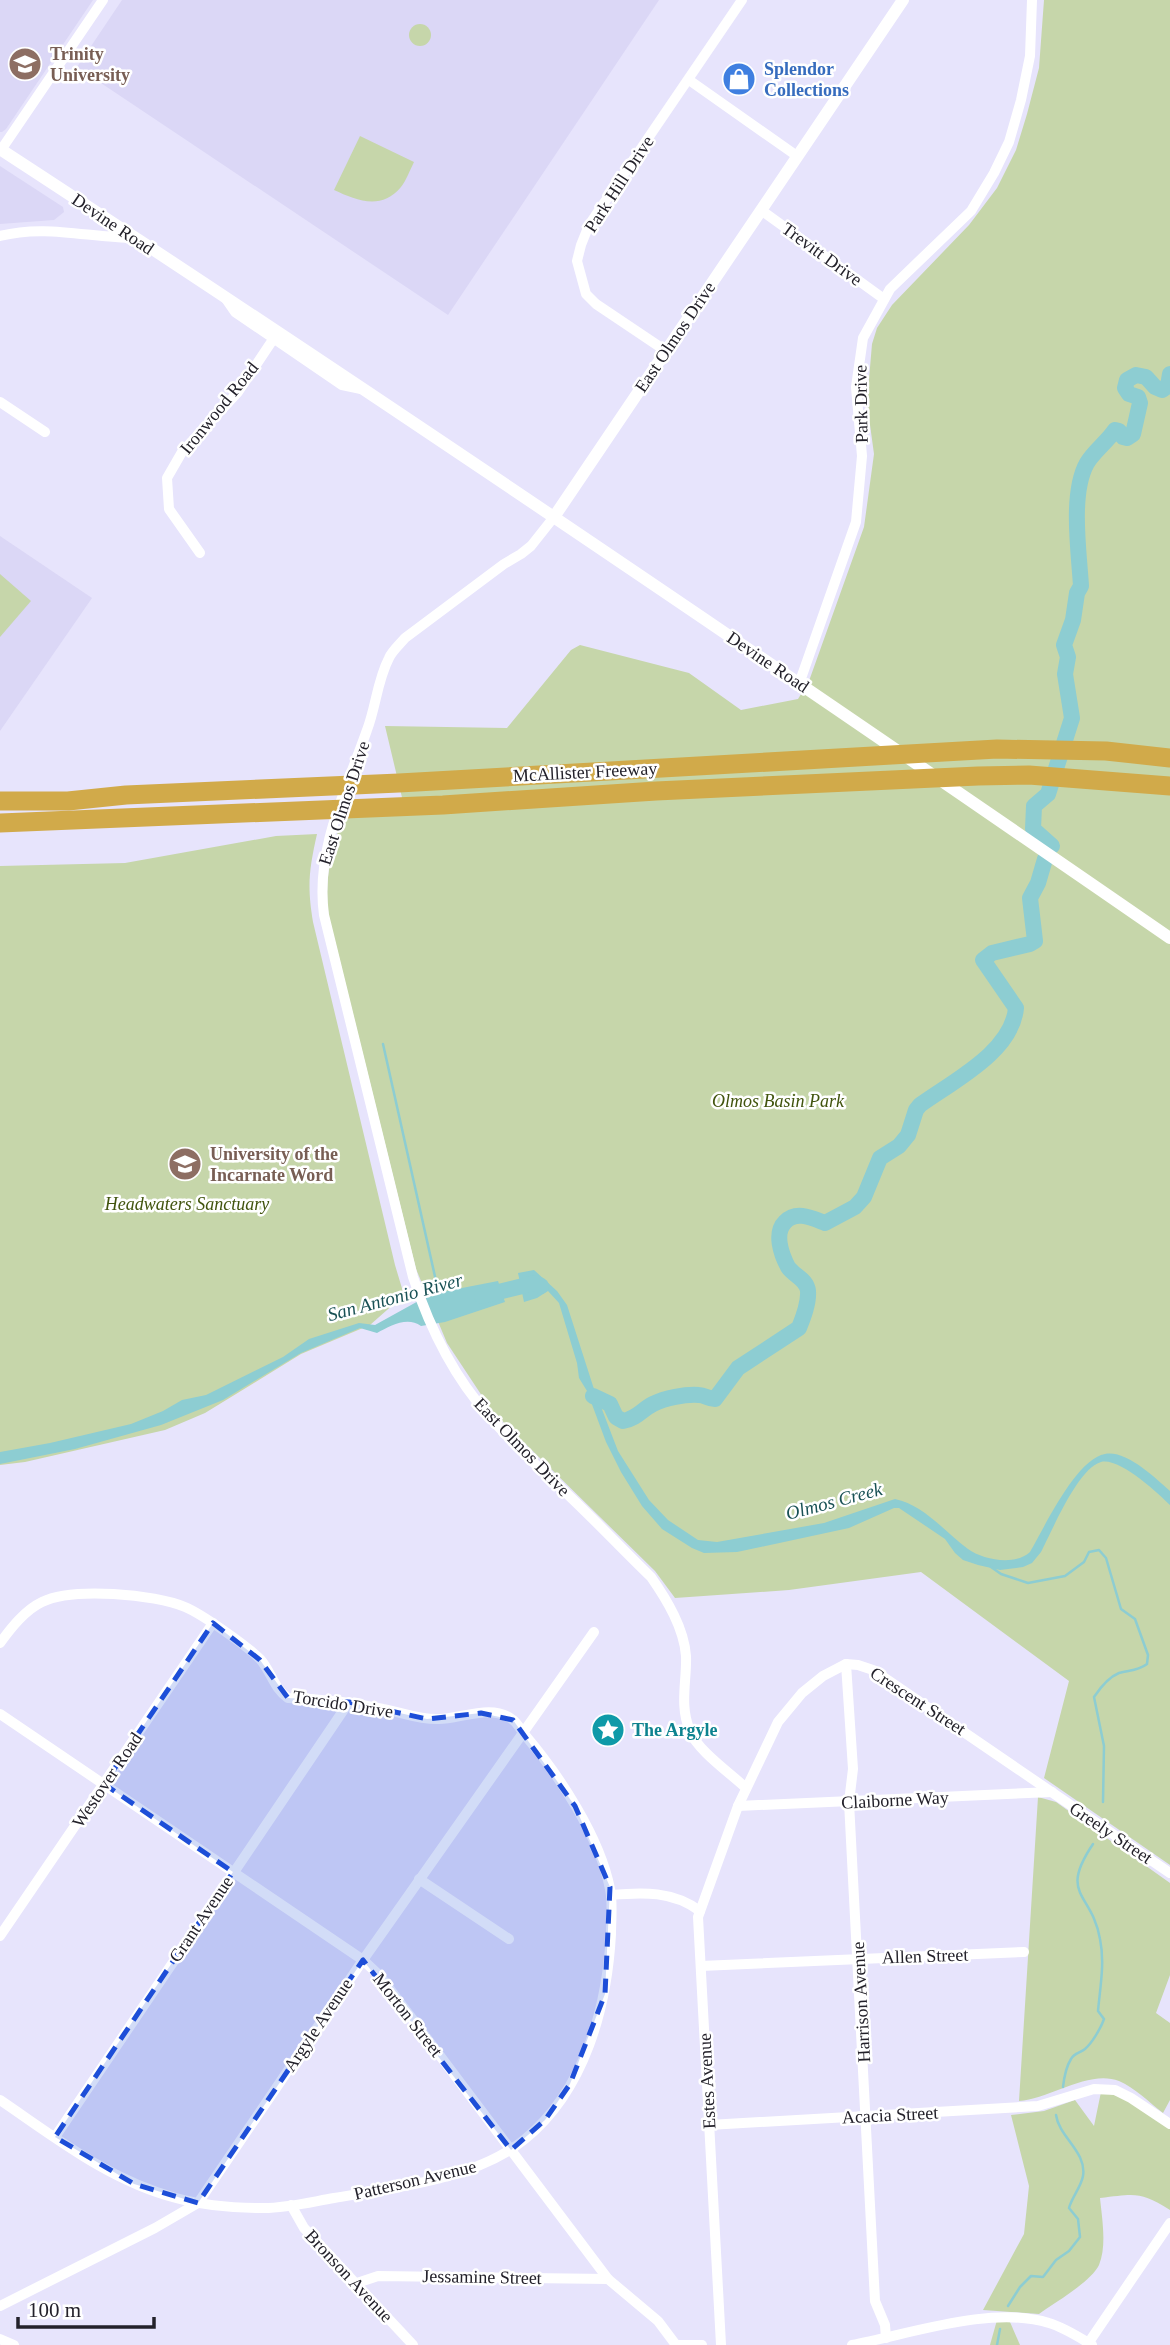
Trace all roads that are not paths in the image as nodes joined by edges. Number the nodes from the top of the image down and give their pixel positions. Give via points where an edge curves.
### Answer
1 (103, 0) edge
2 (742, 0) edge
3 (903, 0) edge
4 (1032, 0) edge
5 (689, 79) junction
6 (1, 149) edge
7 (797, 156) junction
8 (761, 210) junction
9 (0, 236) edge
10 (135, 239) junction
11 (226, 299) junction
12 (884, 299) junction
13 (274, 338) junction
14 (666, 351) junction
15 (363, 390) junction
16 (0, 402) edge
17 (45, 432) dead end
18 (554, 516) junction
19 (200, 553) dead end
20 (799, 684) junction
21 (1170, 758) edge
22 (1170, 786) edge
23 (0, 799) edge
24 (0, 824) edge
25 (1170, 938) edge
26 (213, 1623) junction
27 (594, 1632) dead end
28 (0, 1643) edge
29 (846, 1664) junction
30 (349, 1702) junction
31 (0, 1714) edge
32 (524, 1733) junction
33 (104, 1784) junction
34 (746, 1788) junction
35 (1052, 1792) junction
36 (849, 1802) junction
37 (738, 1806) junction
38 (233, 1872) junction
39 (1170, 1873) edge
40 (419, 1879) junction
41 (611, 1895) junction
42 (700, 1911) junction
43 (0, 1936) edge
44 (509, 1939) dead end
45 (1024, 1952) dead end
46 (859, 1958) junction
47 (363, 1959) junction
48 (701, 1966) junction
49 (0, 2100) edge
50 (867, 2117) junction
51 (1170, 2124) edge
52 (709, 2125) junction
53 (55, 2137) junction
54 (511, 2150) junction
55 (198, 2203) junction
56 (291, 2205) junction
57 (1170, 2223) edge
58 (608, 2279) junction
59 (357, 2283) junction
60 (0, 2306) edge
61 (400, 2331) junction
62 (0, 2339) edge
63 (886, 2339) junction
64 (899, 2340) edge
65 (1089, 2344) edge
66 (14, 2345) edge
67 (398, 2345) edge
68 (413, 2345) edge
69 (675, 2345) edge
70 (702, 2345) edge
71 (721, 2345) edge
72 (852, 2345) edge

1 - 6 street
2 - 5 street, Park Hill Drive
3 - 7 street, East Olmos Drive
4 - 12 street, Park Drive via 1030,55 1021,100 994,173 971,211
5 - 7 street
5 - 14 street, Park Hill Drive via 589,225 577,261 586,294
6 - 10 street, Devine Road
7 - 8 street, East Olmos Drive
8 - 12 street, Trevitt Drive
8 - 14 street, East Olmos Drive
9 - 10 street via 48,230
10 - 11 street, Devine Road
11 - 13 street, Devine Road via 235,313
11 - 15 street, Devine Road
12 - 20 street, Park Drive via 860,352 856,387 862,456 856,522
13 - 15 street, Devine Road via 342,385
13 - 19 street, Ironwood Road via 237,392 182,452 167,478 169,509
14 - 18 street, East Olmos Drive
15 - 18 street, Devine Road
16 - 17 street
18 - 20 street, Devine Road
18 - 34 street, East Olmos Drive via 531,546 405,638 389,656 324,858 324,915 422,1304 469,1392 513,1443 651,1577 683,1640 682,1693 689,1730
20 - 25 street, Devine Road
21 - 23 highway, McAllister Freeway via 1106,751 997,749 68,801
22 - 24 highway, McAllister Freeway via 1029,775 978,776
26 - 28 street, Torcido Drive via 183,1605 161,1600 78,1593 42,1602 12,1626
26 - 30 street, Torcido Drive via 260,1660 281,1694
26 - 33 street, Westover Road
27 - 32 street, Argyle Avenue
29 - 34 street, Crescent Street via 823,1676 790,1705
29 - 35 street, Crescent Street via 887,1678
29 - 36 street, Harrison Avenue via 853,1769
30 - 32 street, Torcido Drive via 427,1719 495,1714 513,1720
30 - 38 street, Grant Avenue
31 - 33 street, Morton Street
32 - 40 street, Argyle Avenue
32 - 41 street, Patterson Avenue via 575,1806
33 - 38 street, Morton Street
33 - 43 street, Westover Road
34 - 37 street, Crescent Street
35 - 36 street, Claiborne Way
35 - 39 street, Greely Street
36 - 37 street, Claiborne Way
36 - 46 street, Harrison Avenue
37 - 42 street
38 - 47 street, Morton Street
38 - 53 street, Grant Avenue
40 - 44 street
40 - 47 street, Argyle Avenue
41 - 42 street via 658,1893
41 - 54 street, Patterson Avenue via 609,1965 597,2022 581,2064 559,2102
42 - 48 street, Estes Avenue
45 - 46 street, Allen Street
46 - 48 street, Allen Street
46 - 50 street, Harrison Avenue
47 - 54 street, Morton Street
47 - 55 street, Argyle Avenue
48 - 52 street, Estes Avenue
49 - 53 street, Patterson Avenue
50 - 51 street, Acacia Street via 1038,2106 1094,2089 1115,2090
50 - 52 street, Acacia Street
50 - 63 street, Harrison Avenue via 875,2301
52 - 71 street, Estes Avenue
53 - 55 street, Patterson Avenue via 134,2184
54 - 56 street, Patterson Avenue via 457,2174
54 - 58 street, Morton Street
55 - 56 street, Patterson Avenue via 247,2208
55 - 60 street, Argyle Avenue
56 - 59 street, Bronson Avenue via 304,2228
57 - 65 street
58 - 59 street, Jessamine Street via 378,2276
58 - 69 street, Morton Street via 658,2321
59 - 61 street, Bronson Avenue
61 - 67 street
61 - 68 street, Bronson Avenue
62 - 66 street
63 - 64 street
63 - 72 street
64 - 65 street via 989,2317 1019,2317 1050,2323
69 - 70 street

